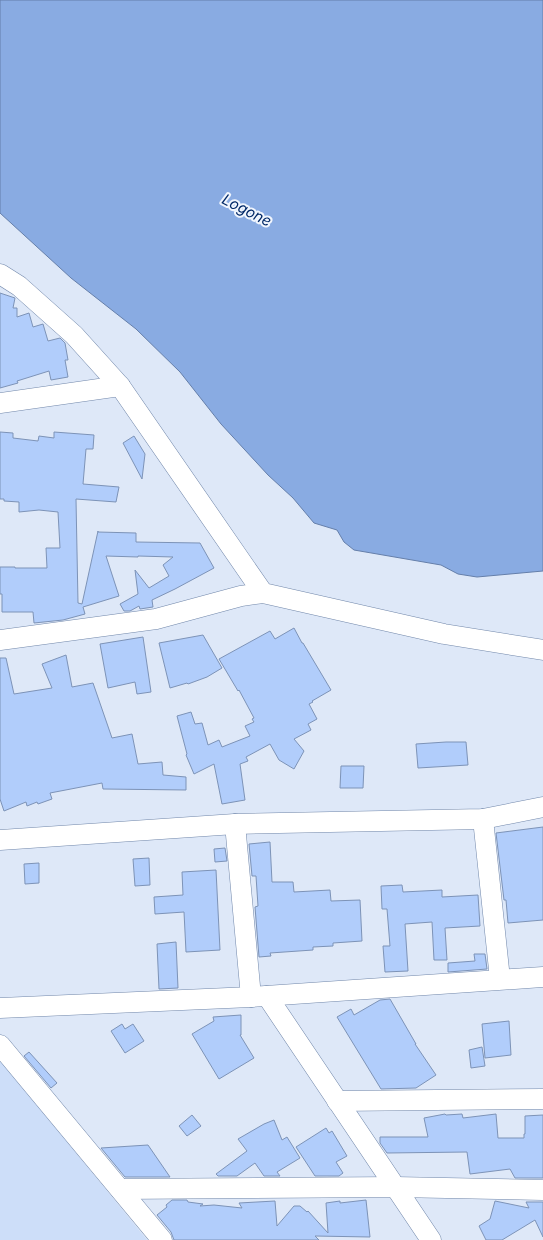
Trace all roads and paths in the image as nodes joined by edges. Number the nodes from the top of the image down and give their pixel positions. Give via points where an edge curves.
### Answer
1 (0, 274) edge
2 (120, 386) junction
3 (0, 403) edge
4 (263, 594) junction
5 (0, 640) edge
6 (543, 650) edge
7 (543, 808) edge
8 (483, 819) junction
9 (235, 824) junction
10 (0, 840) edge
11 (543, 976) edge
12 (500, 979) junction
13 (259, 996) junction
14 (0, 1008) edge
15 (0, 1046) edge
16 (543, 1099) edge
17 (338, 1101) junction
18 (395, 1187) junction
19 (120, 1189) junction
20 (543, 1190) edge
21 (162, 1240) edge
22 (431, 1240) edge

1 - 2 street via 19,286 74,335
2 - 3 street
2 - 4 street
4 - 5 street via 241,596 156,619
4 - 6 street via 444,634
7 - 8 street
8 - 9 street
8 - 12 street
9 - 10 street
9 - 13 street
11 - 12 street
12 - 13 street
13 - 14 street
13 - 17 street
15 - 19 street
16 - 17 street
17 - 18 street
18 - 19 street
18 - 20 street
18 - 22 street
19 - 21 street

